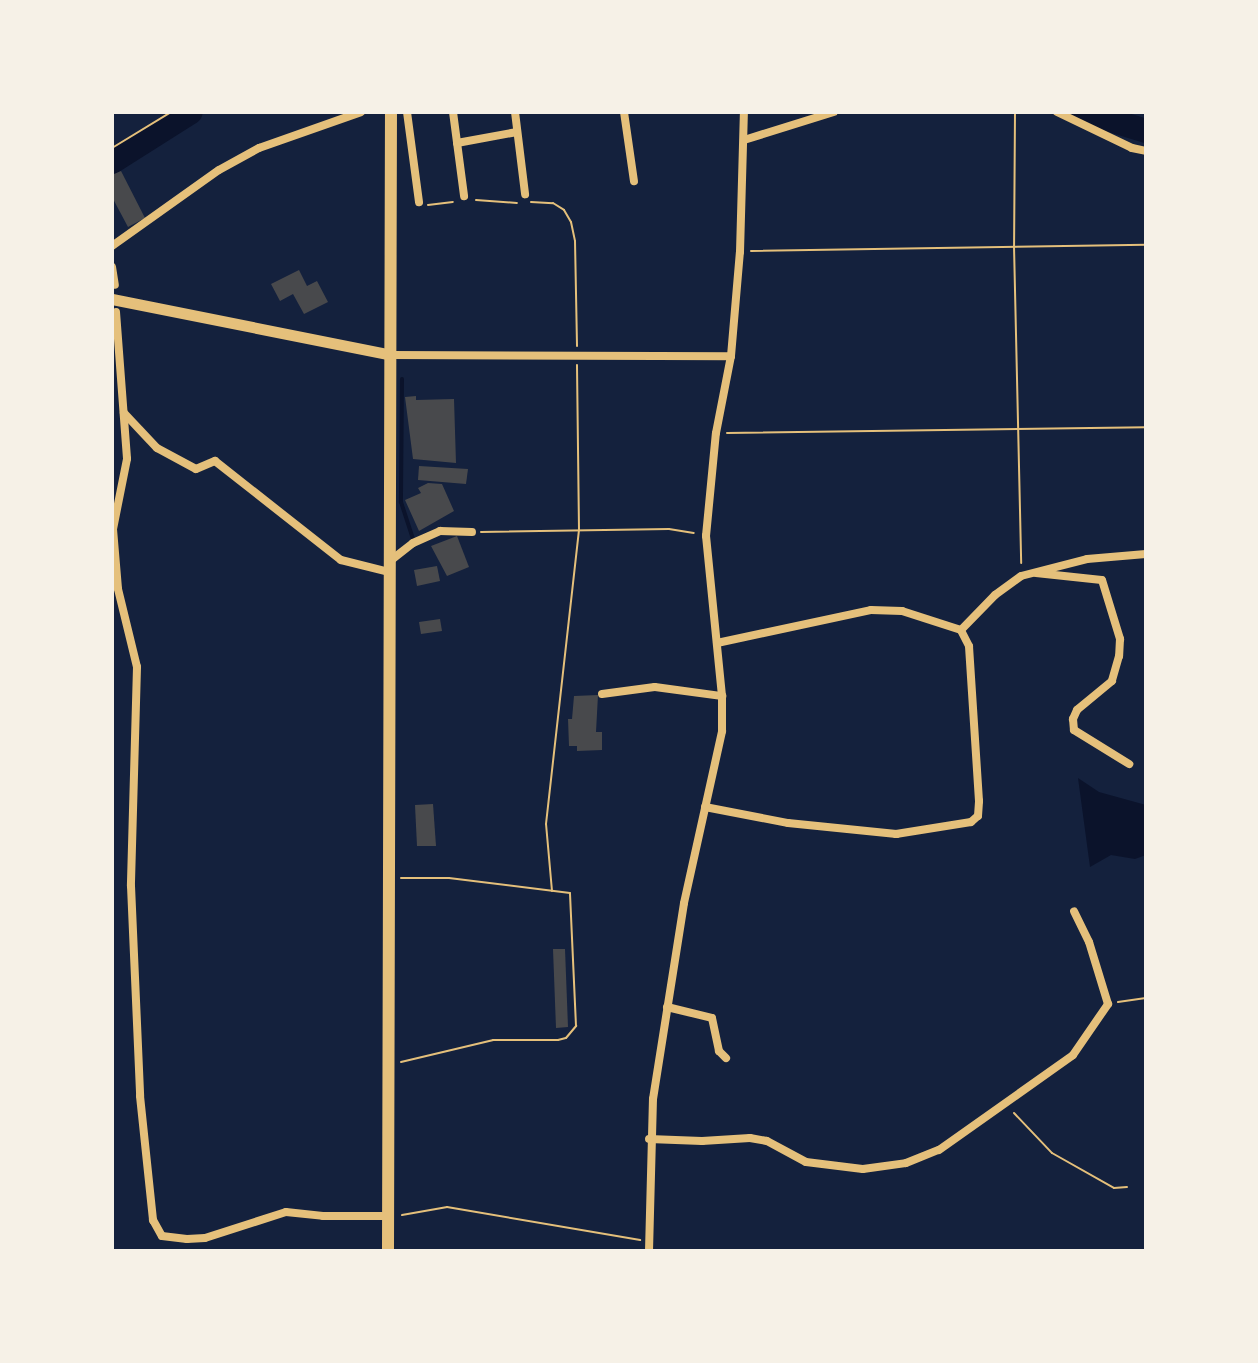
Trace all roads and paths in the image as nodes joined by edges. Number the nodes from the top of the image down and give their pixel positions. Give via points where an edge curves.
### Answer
1 (171, 112) edge
2 (361, 112) edge
3 (391, 112) edge
4 (407, 112) edge
5 (453, 112) edge
6 (515, 112) edge
7 (624, 112) edge
8 (744, 112) edge
9 (834, 112) edge
10 (1015, 112) edge
11 (1057, 112) edge
12 (517, 132) junction
13 (744, 140) junction
14 (457, 143) junction
15 (112, 148) edge
16 (1146, 151) edge
17 (634, 181) dead end
18 (525, 194) dead end
19 (463, 198) joint
20 (473, 200) dead end
21 (421, 204) joint
22 (112, 243) edge
23 (1146, 245) edge
24 (1014, 246) junction
25 (740, 252) junction
26 (112, 267) edge
27 (115, 285) dead end
28 (112, 299) edge
29 (116, 312) dead end
30 (391, 355) junction
31 (731, 356) junction
32 (577, 357) junction
33 (123, 412) junction
34 (1146, 427) edge
35 (1018, 429) junction
36 (716, 433) junction
37 (579, 530) junction
38 (472, 532) joint
39 (706, 536) junction
40 (1146, 554) edge
41 (389, 567) junction
42 (1033, 573) junction
43 (1021, 576) junction
44 (961, 630) junction
45 (717, 643) junction
46 (602, 694) dead end
47 (722, 696) junction
48 (1129, 764) dead end
49 (705, 807) junction
50 (388, 877) junction
51 (552, 891) junction
52 (1074, 911) dead end
53 (1146, 998) edge
54 (1108, 1004) junction
55 (667, 1007) junction
56 (726, 1058) dead end
57 (388, 1063) junction
58 (1005, 1103) junction
59 (649, 1139) junction
60 (1127, 1187) dead end
61 (388, 1216) junction
62 (649, 1246) edge
63 (388, 1251) edge

1 - 15 path
2 - 22 street via 259,148
3 - 30 highway
4 - 21 street
5 - 14 street
6 - 12 street
7 - 17 street
8 - 13 street
9 - 13 street
10 - 24 path
11 - 16 street
12 - 14 street
12 - 18 street
13 - 25 street
14 - 19 street
19 - 21 path
20 - 32 path via 553,203 564,210 575,241
23 - 24 path
24 - 25 path
24 - 35 path
25 - 31 street
26 - 27 street
28 - 30 main road
29 - 33 street
30 - 32 street
30 - 41 highway
31 - 32 street
31 - 36 street
32 - 37 path
33 - 41 street via 157,448 196,469 215,461 341,560
33 - 61 street via 127,459 113,529 118,589 137,667 131,886 140,1096 153,1220 162,1236 187,1239 286,1212
34 - 35 path
35 - 36 path
35 - 43 path
36 - 39 street
37 - 38 path
37 - 39 path via 669,529
37 - 51 path via 546,824
38 - 41 street via 440,531 413,543
39 - 45 street
40 - 42 street via 1087,559
41 - 50 highway
42 - 43 street
42 - 48 street via 1102,580 1120,639 1119,656 1112,681 1077,710 1074,730
43 - 44 street
44 - 45 street via 902,611 871,610
44 - 49 street via 969,646 979,801 978,816 971,822 896,834 788,823
45 - 47 street
46 - 47 street via 655,687
47 - 49 street via 722,731
49 - 55 street
50 - 51 path via 449,878
50 - 57 highway
51 - 57 path via 570,893 576,1026 572,1032 558,1040 493,1040
52 - 54 street
53 - 54 path
54 - 58 street via 1073,1055
55 - 56 street via 712,1018 719,1051
55 - 59 street
57 - 61 highway
58 - 59 street via 939,1150 906,1163 863,1169 806,1162 750,1138
58 - 60 path via 1052,1153 1114,1188
59 - 62 street
61 - 62 path via 447,1207
61 - 63 highway

